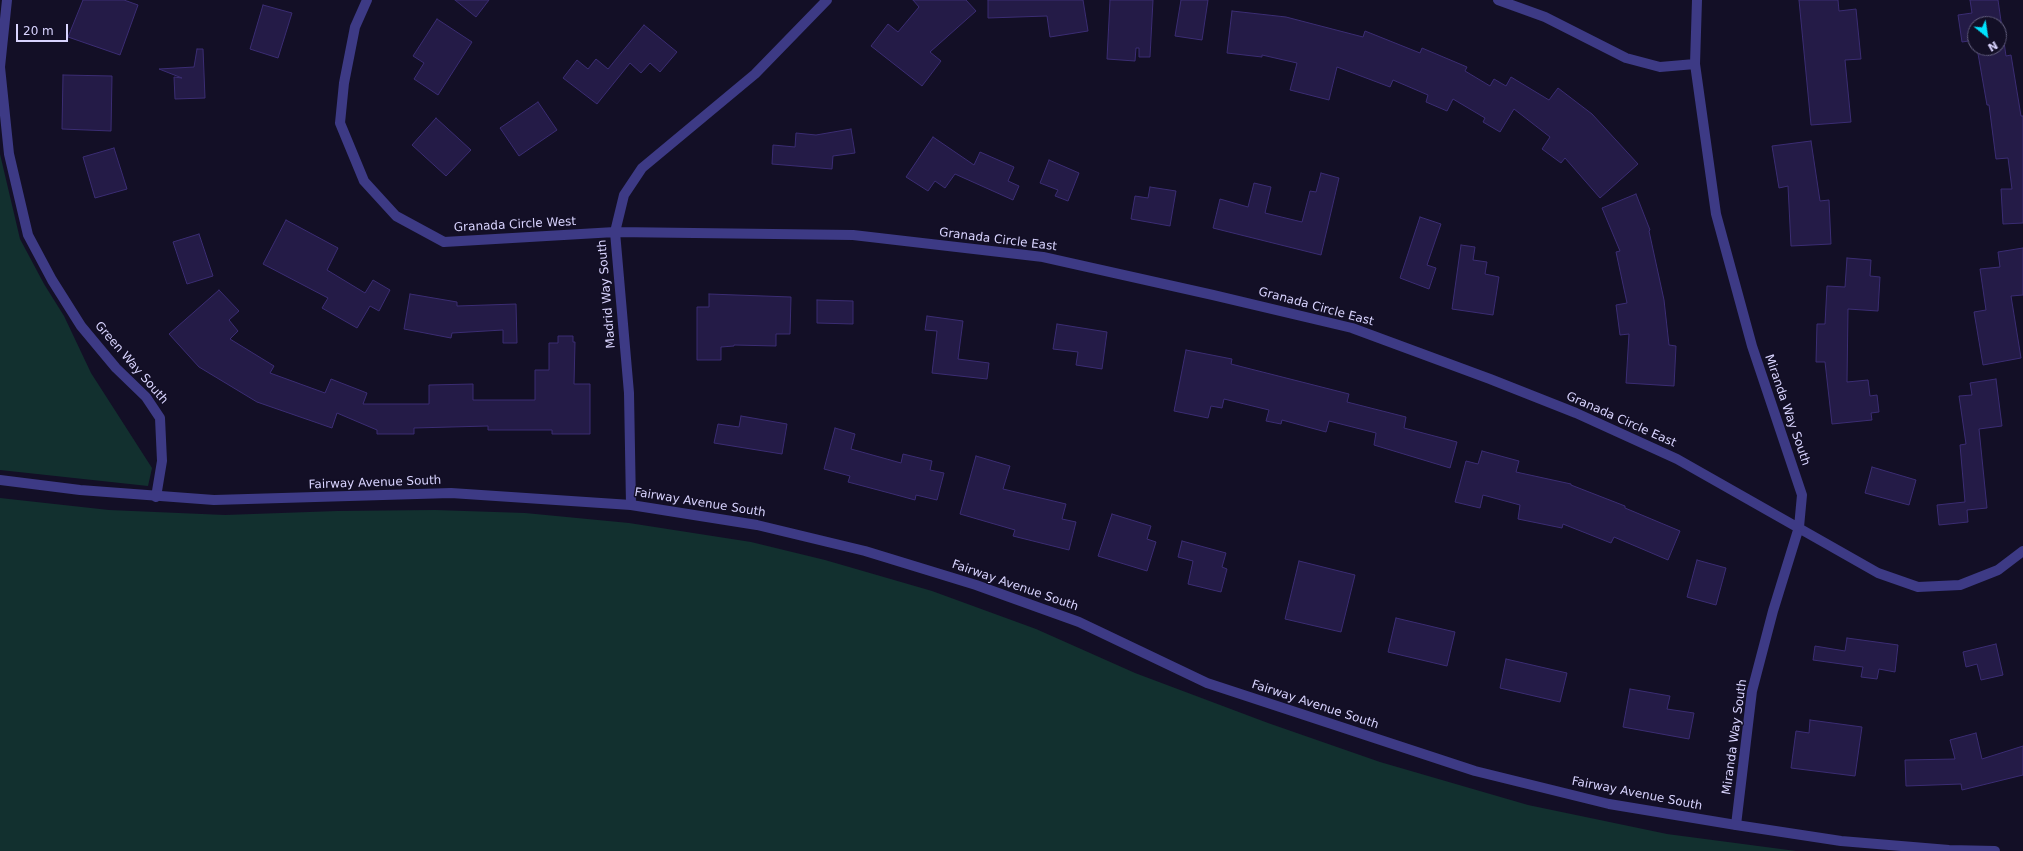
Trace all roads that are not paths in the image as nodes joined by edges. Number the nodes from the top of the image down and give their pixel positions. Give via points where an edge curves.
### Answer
1 (7, 0) edge
2 (367, 0) edge
3 (826, 0) edge
4 (1498, 0) edge
5 (1697, 0) edge
6 (1695, 64) junction
7 (615, 232) junction
8 (0, 480) edge
9 (156, 497) junction
10 (631, 505) junction
11 (1799, 527) junction
12 (2023, 551) edge
13 (1736, 825) junction
14 (1995, 851) edge

1 - 9 street, Green Way South via 0,67 9,154 28,235 81,326 116,368 146,397 160,418 162,461
2 - 7 street, Granada Circle West via 355,27 344,83 340,123 364,181 396,216 444,242
3 - 7 street, Madrid Way South via 755,74 642,168 624,195
4 - 6 street via 1545,17 1626,58 1660,67
5 - 6 street, Miranda Way South
6 - 11 street, Miranda Way South via 1716,214 1752,346 1802,495
7 - 10 street, Madrid Way South via 629,393
7 - 11 street, Granada Circle East via 853,235 1043,257 1213,294 1352,328 1576,413 1677,459
8 - 9 street, Fairway Avenue South
9 - 10 street, Fairway Avenue South via 214,500 451,494
10 - 13 street, Fairway Avenue South via 757,525 865,551 976,585 1079,622 1206,683 1475,771 1609,804
11 - 12 street, Granada Circle East via 1878,573 1918,587 1960,585 1998,570
11 - 13 street, Miranda Way South via 1773,610 1752,691
13 - 14 street, Fairway Avenue South via 1841,841

